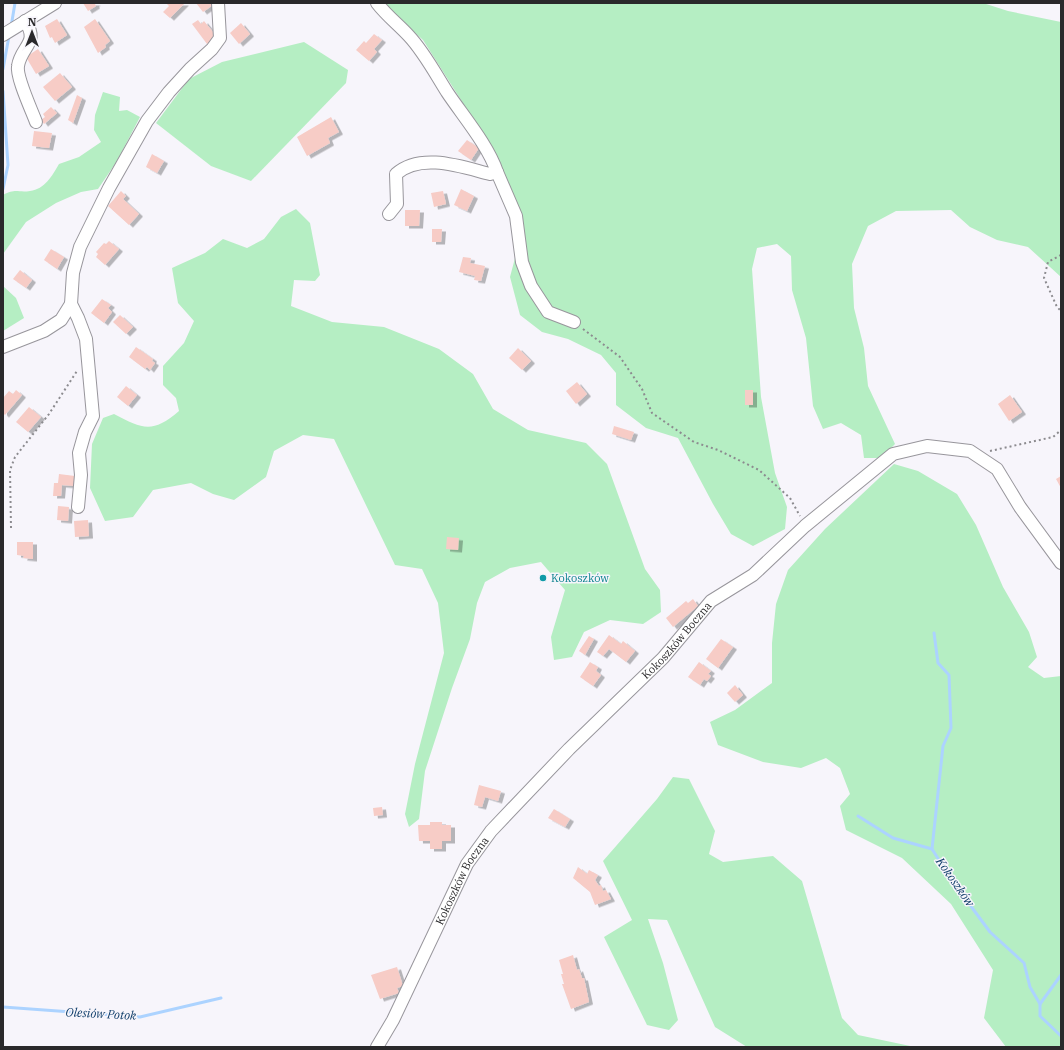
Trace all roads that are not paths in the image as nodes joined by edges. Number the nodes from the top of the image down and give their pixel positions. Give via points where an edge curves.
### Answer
1 (56, 3) edge
2 (218, 3) edge
3 (377, 3) edge
4 (27, 20) junction
5 (3, 35) edge
6 (36, 122) dead end
7 (497, 172) junction
8 (389, 214) dead end
9 (71, 304) junction
10 (574, 322) road end
11 (3, 347) edge
12 (78, 507) dead end
13 (1061, 563) edge
14 (377, 1047) edge

1 - 4 street
2 - 9 street via 220,38 169,92 147,121 95,215 80,247 73,273
3 - 7 street via 409,36 429,62 475,132
4 - 5 street
4 - 6 street via 32,36 18,66
7 - 8 street via 490,174 444,163 410,165 396,174 397,204
7 - 10 street via 516,216 522,262 531,286 548,312
9 - 11 street via 61,320 44,331
9 - 12 street via 86,340 93,398 93,416 79,453 81,475
13 - 14 street, Kokoszków Boczna via 997,469 970,451 926,446 893,454 805,526 753,575 711,601 663,658 569,749 491,831 467,864 393,1020

